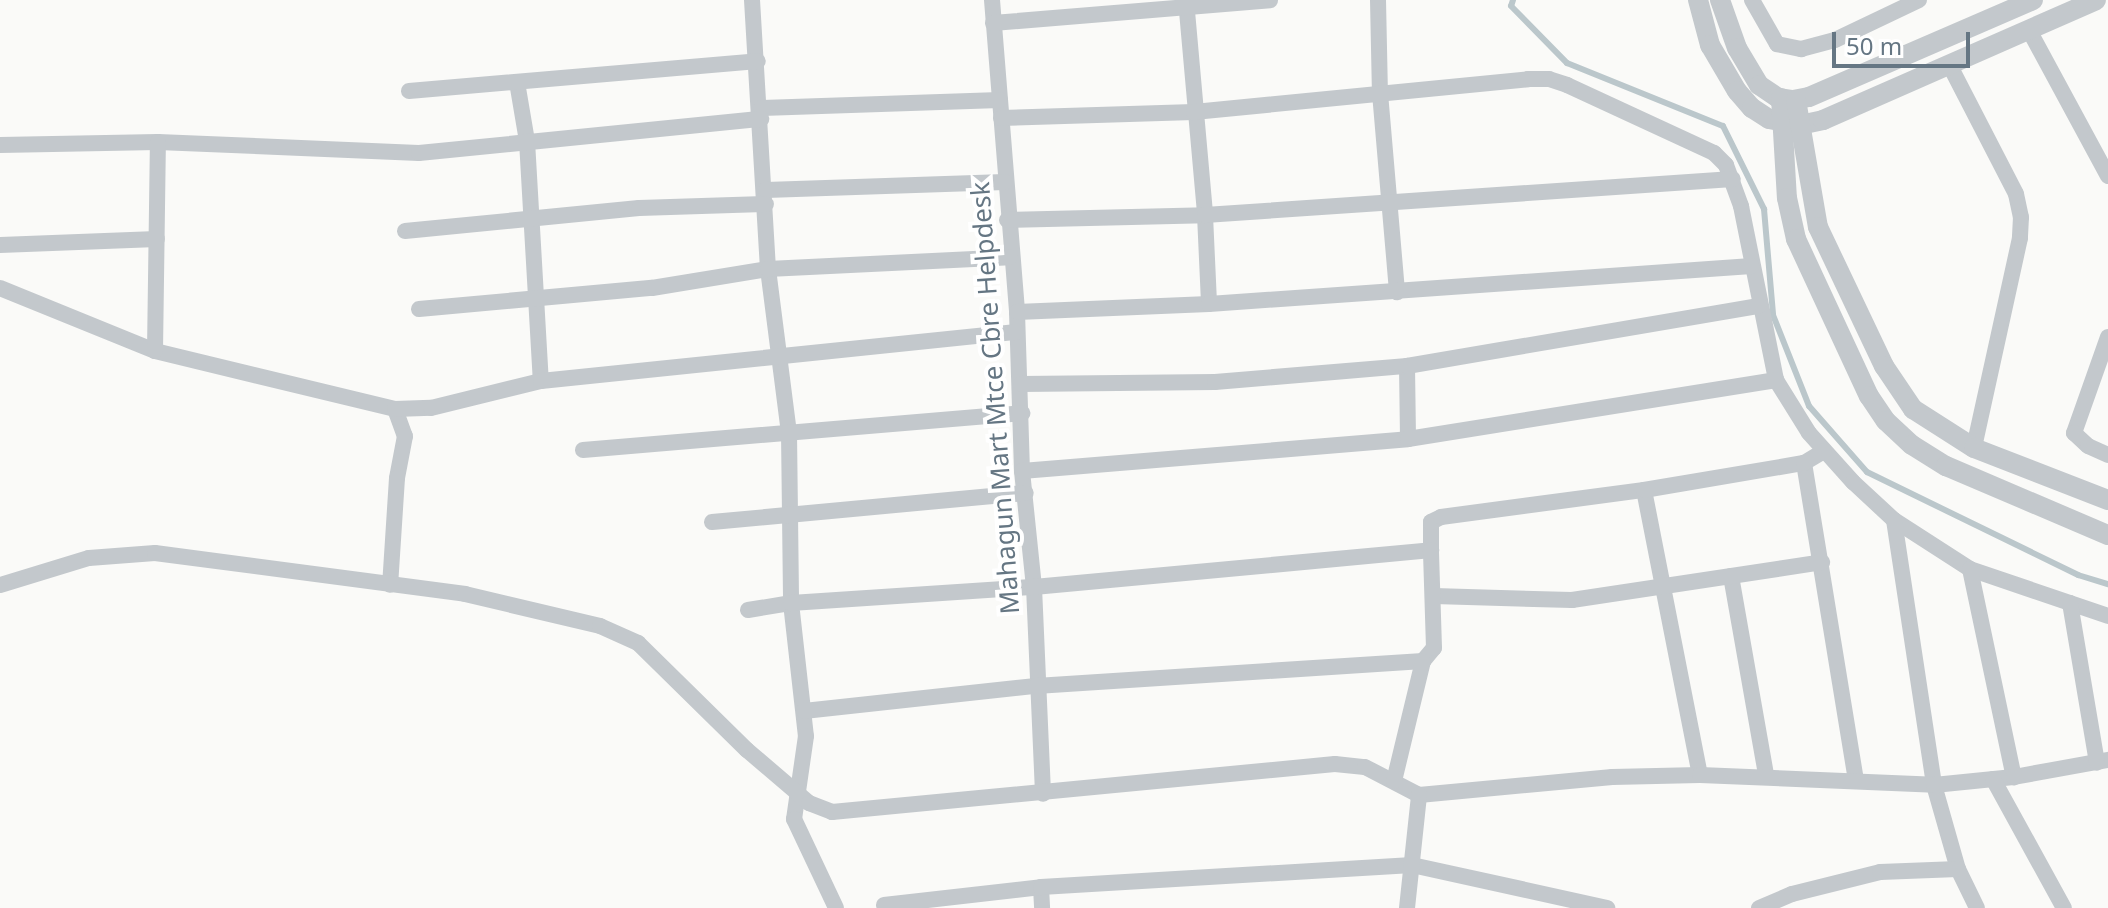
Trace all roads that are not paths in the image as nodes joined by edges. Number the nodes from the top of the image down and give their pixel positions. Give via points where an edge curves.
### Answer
1 (752, 0) edge
2 (992, 0) edge
3 (1270, 0) edge
4 (1378, 0) edge
5 (1698, 0) edge
6 (1720, 0) edge
7 (1752, 0) edge
8 (1919, 0) edge
9 (2033, 0) edge
10 (2096, 0) edge
11 (1186, 3) edge
12 (993, 23) junction
13 (2029, 30) junction
14 (758, 61) junction
15 (1949, 64) junction
16 (517, 82) junction
17 (409, 91) dead end
18 (1380, 93) junction
19 (1788, 99) junction
20 (1000, 100) junction
21 (1194, 112) junction
22 (761, 113) junction
23 (1001, 118) junction
24 (1792, 124) junction
25 (527, 141) junction
26 (158, 142) junction
27 (0, 145) edge
28 (2108, 176) edge
29 (1733, 179) junction
30 (1005, 182) junction
31 (766, 197) junction
32 (1390, 203) junction
33 (1205, 215) junction
34 (1007, 220) junction
35 (534, 221) junction
36 (405, 231) dead end
37 (157, 239) junction
38 (0, 245) edge
39 (1010, 257) junction
40 (1752, 266) junction
41 (768, 269) junction
42 (0, 288) edge
43 (1397, 292) junction
44 (535, 298) junction
45 (1209, 304) junction
46 (1759, 306) junction
47 (419, 309) dead end
48 (1017, 312) junction
49 (1016, 332) junction
50 (2108, 337) edge
51 (155, 351) junction
52 (776, 355) junction
53 (1407, 366) junction
54 (1776, 380) junction
55 (541, 381) junction
56 (1021, 384) junction
57 (395, 409) junction
58 (1022, 413) junction
59 (789, 433) junction
60 (1408, 439) junction
61 (1974, 448) junction
62 (583, 450) dead end
63 (1824, 451) junction
64 (2108, 455) edge
65 (1804, 463) junction
66 (1022, 471) junction
67 (1644, 490) junction
68 (1026, 493) junction
69 (2108, 500) edge
70 (790, 514) junction
71 (1894, 520) junction
72 (712, 522) dead end
73 (2108, 535) edge
74 (1431, 550) junction
75 (1822, 562) junction
76 (1970, 569) junction
77 (1731, 576) junction
78 (0, 585) edge
79 (390, 585) junction
80 (1662, 586) junction
81 (1034, 587) junction
82 (1434, 596) junction
83 (791, 603) junction
84 (2070, 603) junction
85 (748, 610) dead end
86 (2108, 616) edge
87 (1423, 661) junction
88 (1036, 686) junction
89 (804, 711) junction
90 (2102, 762) edge
91 (1700, 775) junction
92 (1766, 775) junction
93 (2014, 777) junction
94 (1993, 779) junction
95 (1394, 781) junction
96 (1856, 781) junction
97 (1934, 785) junction
98 (798, 794) junction
99 (1043, 794) junction
100 (1419, 795) junction
101 (1412, 865) junction
102 (1958, 869) junction
103 (1041, 887) junction
104 (884, 905) dead end
105 (836, 908) edge
106 (1042, 908) edge
107 (1407, 908) edge
108 (1607, 908) edge
109 (1759, 908) edge
110 (1977, 908) edge
111 (2064, 908) edge

1 - 14 street
2 - 12 street, Mahagun Mart Mtce Cbre Helpdesk
3 - 11 street
4 - 18 street
5 - 24 street via 1710,45 1737,91 1752,108
6 - 19 street via 1737,48 1759,85
7 - 8 street via 1777,44 1801,49 1835,40
9 - 19 street via 1809,97
10 - 13 street
11 - 12 street
11 - 21 street
12 - 20 street, Mahagun Mart Mtce Cbre Helpdesk
13 - 15 street
13 - 28 street
14 - 16 street
14 - 22 street
15 - 24 street via 1823,120
15 - 61 street via 2016,194 2021,217
16 - 17 street
16 - 25 street
18 - 21 street
18 - 29 street via 1549,79 1714,153
18 - 32 street
19 - 24 street
20 - 22 street
20 - 23 street, Mahagun Mart Mtce Cbre Helpdesk
21 - 23 street
21 - 33 street
22 - 25 street
22 - 31 street
23 - 30 street, Mahagun Mart Mtce Cbre Helpdesk
24 - 61 street via 1818,227 1884,366 1913,409
24 - 73 street via 1787,198 1796,239 1869,396 1886,421 1946,466
25 - 26 street via 419,153
25 - 35 street
26 - 27 street
26 - 37 street
29 - 32 street
29 - 40 street
30 - 31 street
30 - 34 street, Mahagun Mart Mtce Cbre Helpdesk
31 - 35 street
31 - 41 street
32 - 33 street
32 - 43 street
33 - 34 street
33 - 45 street
34 - 39 street, Mahagun Mart Mtce Cbre Helpdesk
35 - 36 street
35 - 44 street
37 - 38 street
37 - 51 street
39 - 41 street
39 - 48 street, Mahagun Mart Mtce Cbre Helpdesk
40 - 43 street
40 - 46 street
41 - 44 street via 652,288
41 - 52 street
42 - 51 street
43 - 45 street
44 - 47 street
44 - 55 street
45 - 48 street
46 - 53 street
46 - 54 street
48 - 49 street, Mahagun Mart Mtce Cbre Helpdesk
49 - 52 street
49 - 56 street, Mahagun Mart Mtce Cbre Helpdesk
50 - 64 street via 2074,433
51 - 57 street
52 - 55 street
52 - 59 street
53 - 56 street via 1215,382
53 - 60 street
54 - 60 street
54 - 63 street
55 - 57 street via 431,408
56 - 58 street, Mahagun Mart Mtce Cbre Helpdesk
57 - 79 street via 405,436
58 - 59 street
58 - 66 street, Mahagun Mart Mtce Cbre Helpdesk
59 - 62 street
59 - 70 street
60 - 66 street
61 - 69 street
63 - 65 street
63 - 71 street
65 - 67 street
65 - 75 street
66 - 68 street, Mahagun Mart Mtce Cbre Helpdesk
67 - 74 street via 1441,517 1431,522
67 - 80 street
68 - 70 street
68 - 81 street, Mahagun Mart Mtce Cbre Helpdesk
70 - 72 street
70 - 83 street
71 - 76 street
71 - 97 street
74 - 81 street
74 - 82 street
75 - 77 street
75 - 96 street
76 - 84 street
76 - 93 street
77 - 80 street
77 - 92 street
78 - 79 street via 89,558 155,553
79 - 98 street via 500,601 619,631 669,671
80 - 82 street via 1572,600
80 - 91 street
81 - 83 street
81 - 88 street, Mahagun Mart Mtce Cbre Helpdesk
82 - 87 street via 1434,648
83 - 85 street
83 - 89 street
84 - 86 street
84 - 90 street
87 - 88 street
87 - 95 street
88 - 89 street
88 - 99 street, Mahagun Mart Mtce Cbre Helpdesk
89 - 98 street
90 - 93 street
91 - 92 street
91 - 100 street via 1612,777
92 - 96 street
93 - 94 street
94 - 97 street
94 - 111 street
95 - 99 street via 1365,767 1335,764
95 - 100 street
96 - 97 street
97 - 102 street
98 - 99 street via 832,812
98 - 105 street via 794,819
100 - 101 street
101 - 103 street
101 - 107 street
101 - 108 street
102 - 109 street via 1880,872 1792,894
102 - 110 street
103 - 104 street
103 - 106 street

